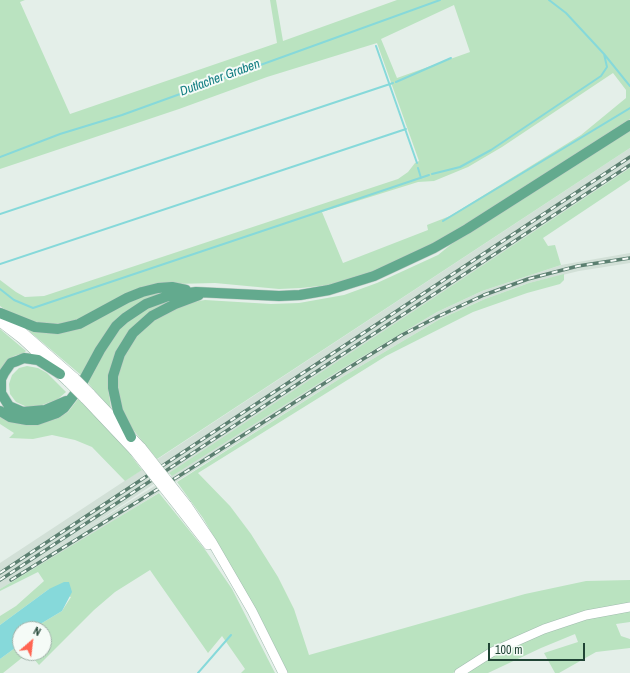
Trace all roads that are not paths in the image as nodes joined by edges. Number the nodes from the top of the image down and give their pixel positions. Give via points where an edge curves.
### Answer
1 (630, 125) edge
2 (209, 291) junction
3 (196, 292) junction
4 (1, 317) edge
5 (60, 374) junction
6 (71, 380) junction
7 (87, 395) junction
8 (73, 397) junction
9 (0, 411) edge
10 (131, 437) junction
11 (138, 449) junction
12 (630, 607) edge
13 (283, 673) edge
14 (459, 673) edge

1 - 2 main road via 448,240 412,260 374,276 329,290 300,295
2 - 3 main road
2 - 10 main road via 152,316 133,333 120,354 113,376 114,394 118,411
3 - 4 main road via 172,288 142,292 79,324 58,329 35,327
3 - 8 main road via 157,299 125,318 107,338
4 - 5 main road
4 - 6 main road
5 - 6 main road
5 - 8 main road via 38,360 17,360 11,363 1,379 1,393 9,406 23,412 45,410
6 - 7 main road, bridge
7 - 10 main road
7 - 11 main road
8 - 9 main road via 57,413 37,420 10,417
10 - 11 main road
11 - 13 main road, bridge via 212,542 252,611
12 - 14 main road via 586,615 544,629 498,649

